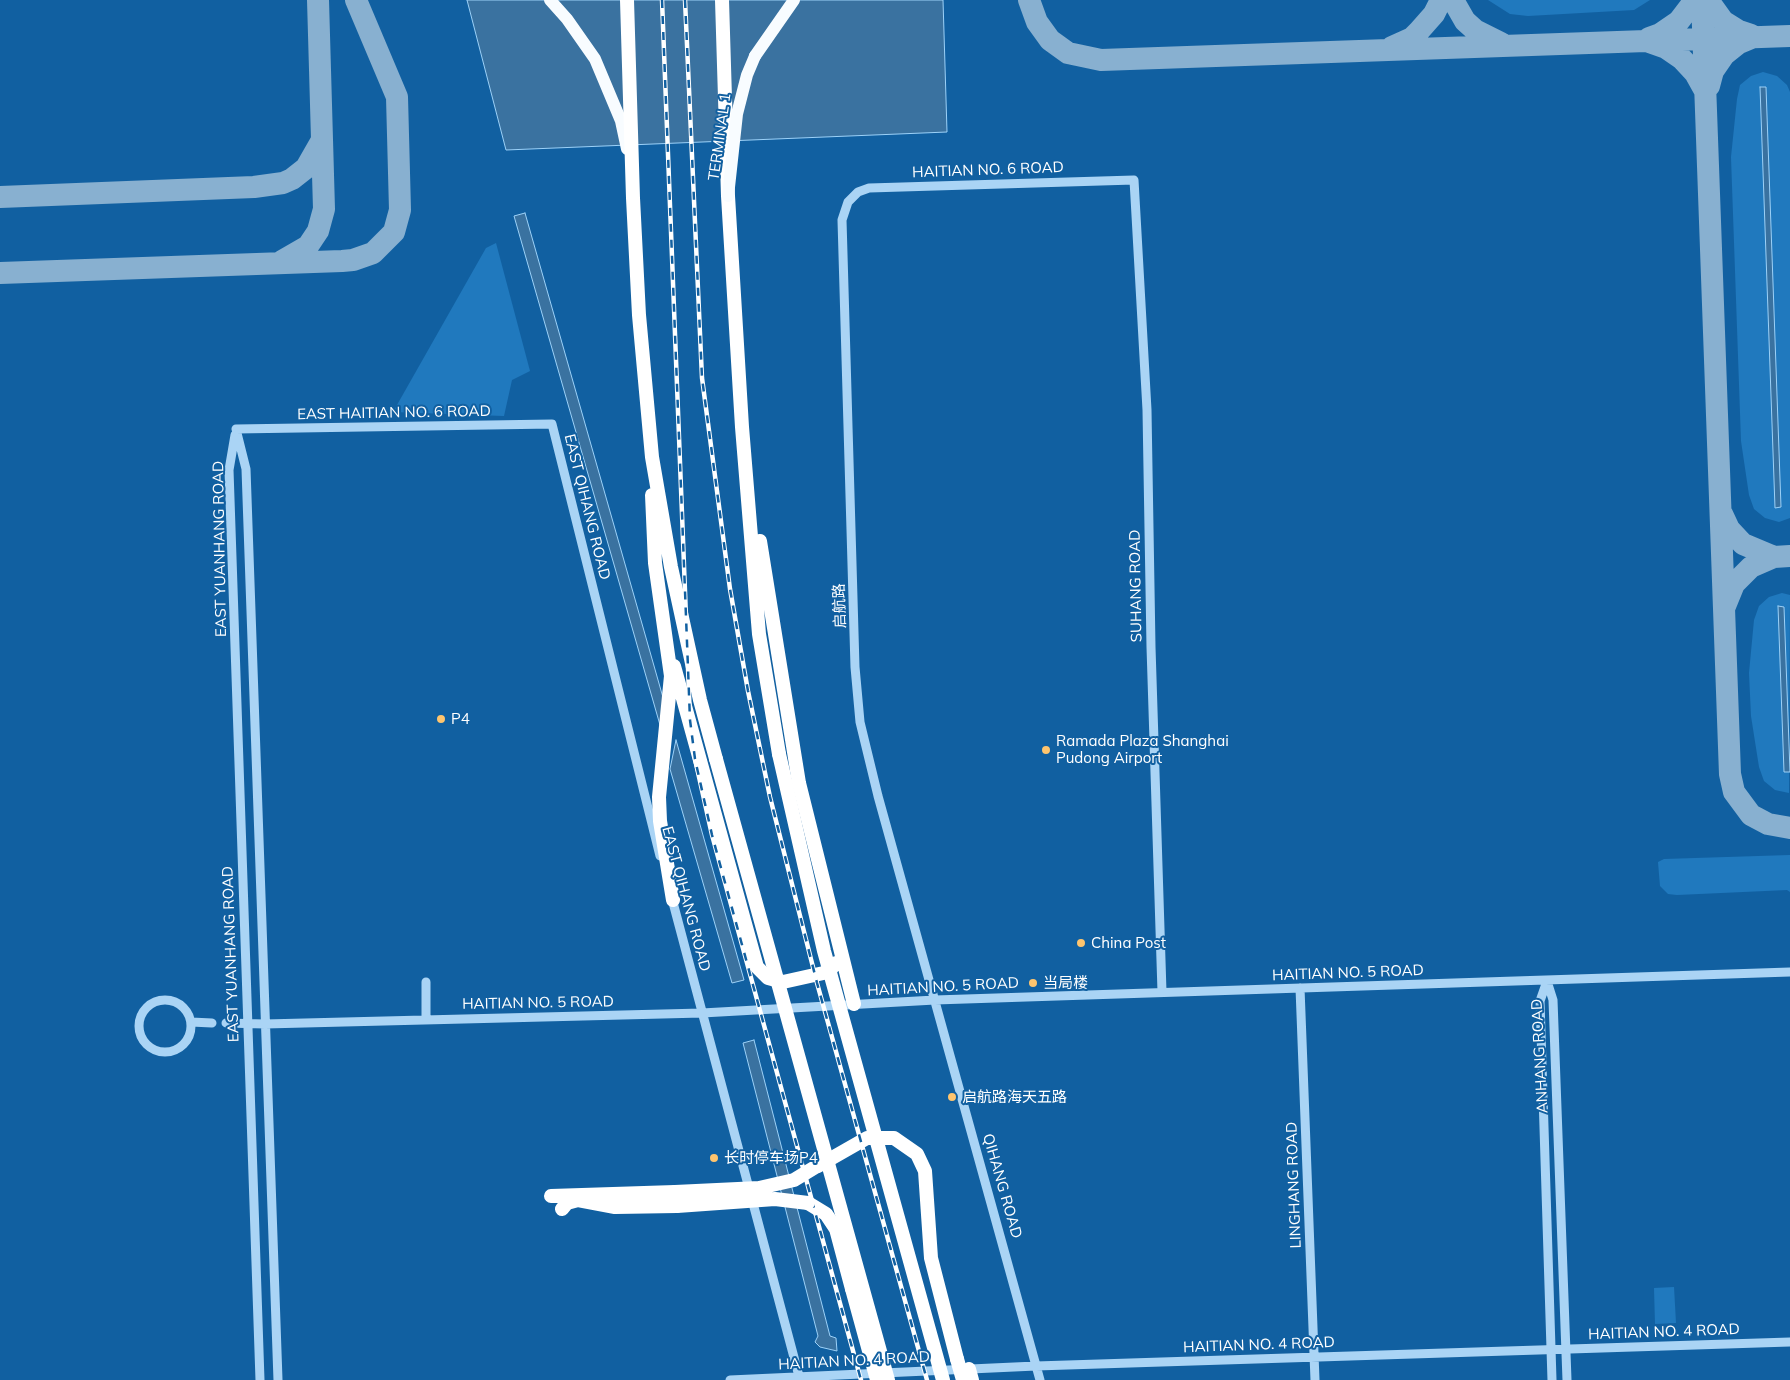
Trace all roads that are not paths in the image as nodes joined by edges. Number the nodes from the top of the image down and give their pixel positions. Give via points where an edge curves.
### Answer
1 (550, 0) edge
2 (554, 0) edge
3 (627, 0) edge
4 (722, 0) edge
5 (782, 0) edge
6 (794, 0) edge
7 (567, 19) junction
8 (755, 56) junction
9 (1134, 180) joint
10 (728, 196) junction
11 (633, 198) junction
12 (848, 202) joint
13 (552, 424) joint
14 (742, 427) junction
15 (236, 429) junction
16 (652, 457) junction
17 (668, 644) junction
18 (672, 900) junction
19 (839, 944) junction
20 (1790, 972) edge
21 (1547, 981) junction
22 (426, 982) dead end
23 (1300, 988) junction
24 (1162, 992) junction
25 (935, 1000) junction
26 (854, 1004) junction
27 (702, 1013) junction
28 (426, 1020) junction
29 (191, 1022) junction
30 (212, 1023) dead end
31 (226, 1023) dead end
32 (247, 1024) junction
33 (265, 1024) junction
34 (551, 1196) dead end
35 (676, 1199) junction
36 (562, 1209) dead end
37 (1790, 1342) edge
38 (1566, 1348) junction
39 (1551, 1349) junction
40 (1314, 1357) junction
41 (1036, 1366) junction
42 (968, 1376) edge
43 (799, 1379) edge
44 (260, 1380) edge
45 (278, 1380) edge
46 (730, 1380) edge
47 (877, 1380) edge
48 (888, 1380) edge
49 (943, 1380) edge
50 (1040, 1380) edge
51 (1314, 1380) edge
52 (1552, 1380) edge
53 (1567, 1380) edge

1 - 7 main road
2 - 7 main road
3 - 11 highway
4 - 10 highway, bridge
5 - 8 main road
6 - 8 main road
7 - 11 main road via 595,59 616,107 626,139
8 - 10 main road, TERMINAL 1, bridge via 737,114
9 - 12 street, HAITIAN NO. 6 ROAD via 869,188 858,192
9 - 24 street, SUHANG ROAD via 1147,410
10 - 14 highway
11 - 16 highway via 639,315
12 - 25 street, 启航路 via 842,220 855,667 860,722
13 - 15 street, EAST HAITIAN NO. 6 ROAD
13 - 18 street, EAST QIHANG ROAD
14 - 19 highway via 799,783
14 - 49 highway, bridge via 759,634 779,754 824,951
15 - 32 street, EAST YUANHANG ROAD via 229,470
15 - 33 street, EAST YUANHANG ROAD via 246,469
16 - 17 highway via 655,563
16 - 48 highway, bridge via 670,567 700,700
17 - 18 highway via 671,676 659,797
17 - 19 highway via 757,967 768,978 783,982 828,972 838,962
18 - 27 street, EAST QIHANG ROAD
19 - 26 highway
20 - 21 street, HAITIAN NO. 5 ROAD
21 - 23 street, HAITIAN NO. 5 ROAD
21 - 38 street, ANHANG ROAD via 1553,1000
21 - 39 street, ANHANG ROAD via 1540,1001
22 - 28 street
23 - 24 street, HAITIAN NO. 5 ROAD
23 - 40 street, LINGHANG ROAD
24 - 25 street, HAITIAN NO. 5 ROAD
25 - 26 street, HAITIAN NO. 5 ROAD
25 - 41 street, QIHANG ROAD
26 - 27 street, HAITIAN NO. 5 ROAD
27 - 28 street, HAITIAN NO. 5 ROAD
27 - 43 street, EAST QIHANG ROAD
28 - 33 street, HAITIAN NO. 5 ROAD
29 - 29 street via 181,1005 172,1000 162,1000 144,1009 138,1027 145,1044 164,1052 185,1044
29 - 30 street
31 - 32 street
32 - 33 street, HAITIAN NO. 5 ROAD
32 - 44 street, EAST YUANHANG ROAD
33 - 45 street, EAST YUANHANG ROAD
34 - 35 highway
35 - 36 highway via 615,1207 578,1200 567,1203
35 - 42 highway, bridge via 794,1180 867,1138 894,1138 917,1154 925,1172 931,1258 957,1359
35 - 47 highway, bridge via 808,1203 826,1214 836,1229
37 - 38 street, HAITIAN NO. 4 ROAD
38 - 39 street, HAITIAN NO. 4 ROAD
38 - 53 street, ANHANG ROAD
39 - 40 street, HAITIAN NO. 4 ROAD
39 - 52 street, ANHANG ROAD
40 - 41 street, HAITIAN NO. 4 ROAD
40 - 51 street, LINGHANG ROAD
41 - 42 street, HAITIAN NO. 4 ROAD
41 - 50 street, QIHANG ROAD
42 - 43 street, HAITIAN NO. 4 ROAD
43 - 46 street, HAITIAN NO. 4 ROAD

